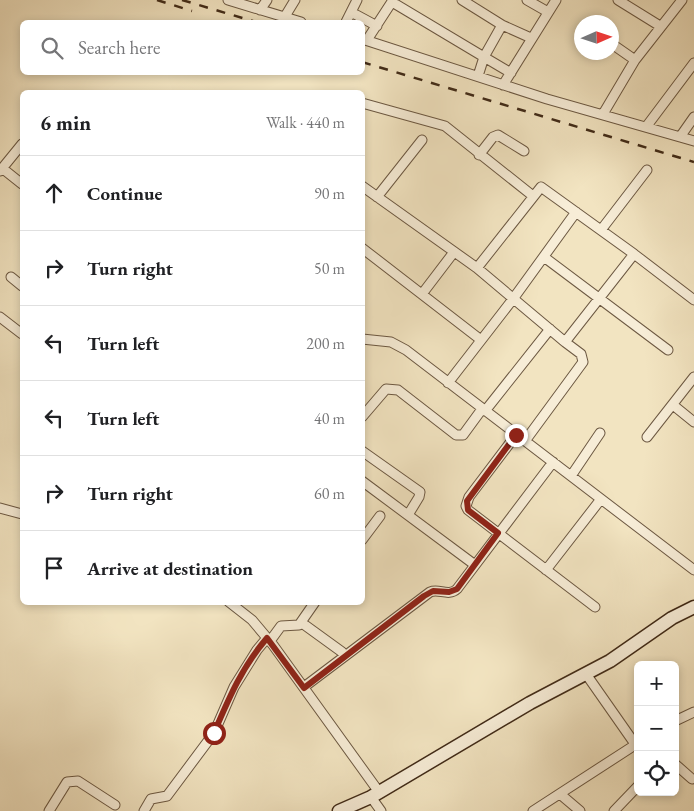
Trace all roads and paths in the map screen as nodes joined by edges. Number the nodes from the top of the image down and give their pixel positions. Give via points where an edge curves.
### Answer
1 (228, 0) edge
2 (267, 0) edge
3 (295, 0) edge
4 (357, 0) edge
5 (462, 0) edge
6 (527, 0) edge
7 (556, 0) edge
8 (618, 0) edge
9 (682, 0) edge
10 (392, 1) edge
11 (260, 10) junction
12 (351, 12) junction
13 (548, 12) junction
14 (284, 18) junction
15 (292, 20) edge
16 (347, 20) edge
17 (502, 25) junction
18 (377, 26) junction
19 (660, 26) junction
20 (531, 38) junction
21 (365, 40) edge
22 (619, 49) edge
23 (484, 57) junction
24 (635, 60) junction
25 (694, 63) edge
26 (511, 74) junction
27 (478, 76) junction
28 (503, 85) junction
29 (365, 104) edge
30 (603, 114) junction
31 (694, 117) edge
32 (646, 128) junction
33 (680, 137) junction
34 (422, 140) dead end
35 (694, 141) edge
36 (20, 146) edge
37 (524, 151) dead end
38 (479, 155) junction
39 (1, 170) edge
40 (647, 170) dead end
41 (20, 183) edge
42 (365, 188) edge
43 (533, 196) junction
44 (377, 197) junction
45 (576, 212) junction
46 (601, 230) junction
47 (365, 250) edge
48 (454, 252) junction
49 (634, 254) junction
50 (544, 257) junction
51 (477, 268) junction
52 (11, 277) dead end
53 (20, 284) edge
54 (422, 294) junction
55 (600, 297) junction
56 (514, 299) junction
57 (694, 300) edge
58 (0, 317) edge
59 (550, 329) junction
60 (20, 332) edge
61 (365, 339) edge
62 (481, 340) junction
63 (565, 342) junction
64 (668, 350) dead end
65 (694, 377) edge
66 (448, 383) junction
67 (673, 405) junction
68 (484, 410) junction
69 (365, 414) edge
70 (694, 422) edge
71 (600, 433) dead end
72 (516, 435) junction
73 (647, 437) dead end
74 (525, 441) junction
75 (365, 453) edge
76 (553, 462) junction
77 (571, 476) junction
78 (365, 484) edge
79 (601, 499) junction
80 (0, 508) edge
81 (20, 513) edge
82 (408, 515) junction
83 (380, 516) dead end
84 (498, 533) junction
85 (365, 536) edge
86 (475, 565) junction
87 (546, 570) junction
88 (694, 570) edge
89 (233, 605) edge
90 (313, 605) edge
91 (594, 607) dead end
92 (694, 607) edge
93 (302, 623) junction
94 (269, 640) junction
95 (342, 652) dead end
96 (586, 674) junction
97 (304, 688) junction
98 (694, 712) edge
99 (679, 719) edge
100 (634, 741) edge
101 (634, 745) edge
102 (679, 768) edge
103 (692, 779) dead end
104 (634, 790) edge
105 (375, 794) junction
106 (560, 794) junction
107 (115, 805) dead end
108 (49, 811) edge
109 (144, 811) edge
110 (339, 811) edge
111 (381, 811) edge
112 (533, 811) edge
113 (580, 811) edge
114 (614, 811) edge

1 - 11 street
2 - 11 street
3 - 14 street
4 - 12 street
5 - 17 street
6 - 13 street
7 - 13 street
8 - 19 street
9 - 19 street
10 - 18 street
10 - 23 street
11 - 14 street
12 - 16 street
12 - 18 street
13 - 20 street
14 - 15 street
17 - 20 street
17 - 23 street
18 - 21 street
19 - 24 street
20 - 26 street
21 - 27 street
22 - 24 street
23 - 26 street
23 - 27 street
24 - 30 street
25 - 32 street
26 - 28 street
27 - 28 street
28 - 30 street
29 - 38 street via 445,126
30 - 32 street
31 - 33 street
32 - 33 street
33 - 35 street
34 - 44 street
36 - 39 street
37 - 38 street via 498,135
38 - 43 street
39 - 41 street
40 - 46 street
42 - 44 street
43 - 45 street via 542,187
43 - 51 street
44 - 48 street
45 - 46 street
45 - 50 street
46 - 49 street
47 - 54 street
48 - 51 street
48 - 54 street
49 - 55 street
49 - 57 street
50 - 55 street
50 - 56 street
51 - 56 street
52 - 53 street
54 - 62 street
55 - 63 street
55 - 64 street
56 - 59 street
56 - 62 street
58 - 60 street
59 - 63 street
59 - 68 street
61 - 66 street via 399,346
62 - 66 street
63 - 74 street via 581,354 583,362
65 - 67 street
66 - 68 street
67 - 70 street
67 - 73 street
68 - 69 street via 463,434 456,435 398,390 390,388
68 - 72 street
71 - 77 street
72 - 74 street
72 - 84 street via 467,501 468,510
74 - 76 street
75 - 82 street via 420,492
76 - 77 street
76 - 84 street
77 - 79 street
78 - 82 street
79 - 87 street
79 - 88 street
80 - 81 street
82 - 86 street
83 - 85 street
84 - 86 street
84 - 87 street
86 - 97 street via 454,592 436,590 424,596
87 - 91 street
89 - 94 street via 252,620
90 - 93 street
92 - 96 street
93 - 94 street via 281,626
93 - 95 street
94 - 97 street
94 - 109 street via 257,650 234,686 214,733 167,796 151,798
96 - 100 street
96 - 105 street
97 - 105 street
98 - 99 street
101 - 106 street
102 - 103 street
104 - 114 street
105 - 110 street
105 - 111 street
106 - 112 street
106 - 113 street
107 - 108 street via 71,780

